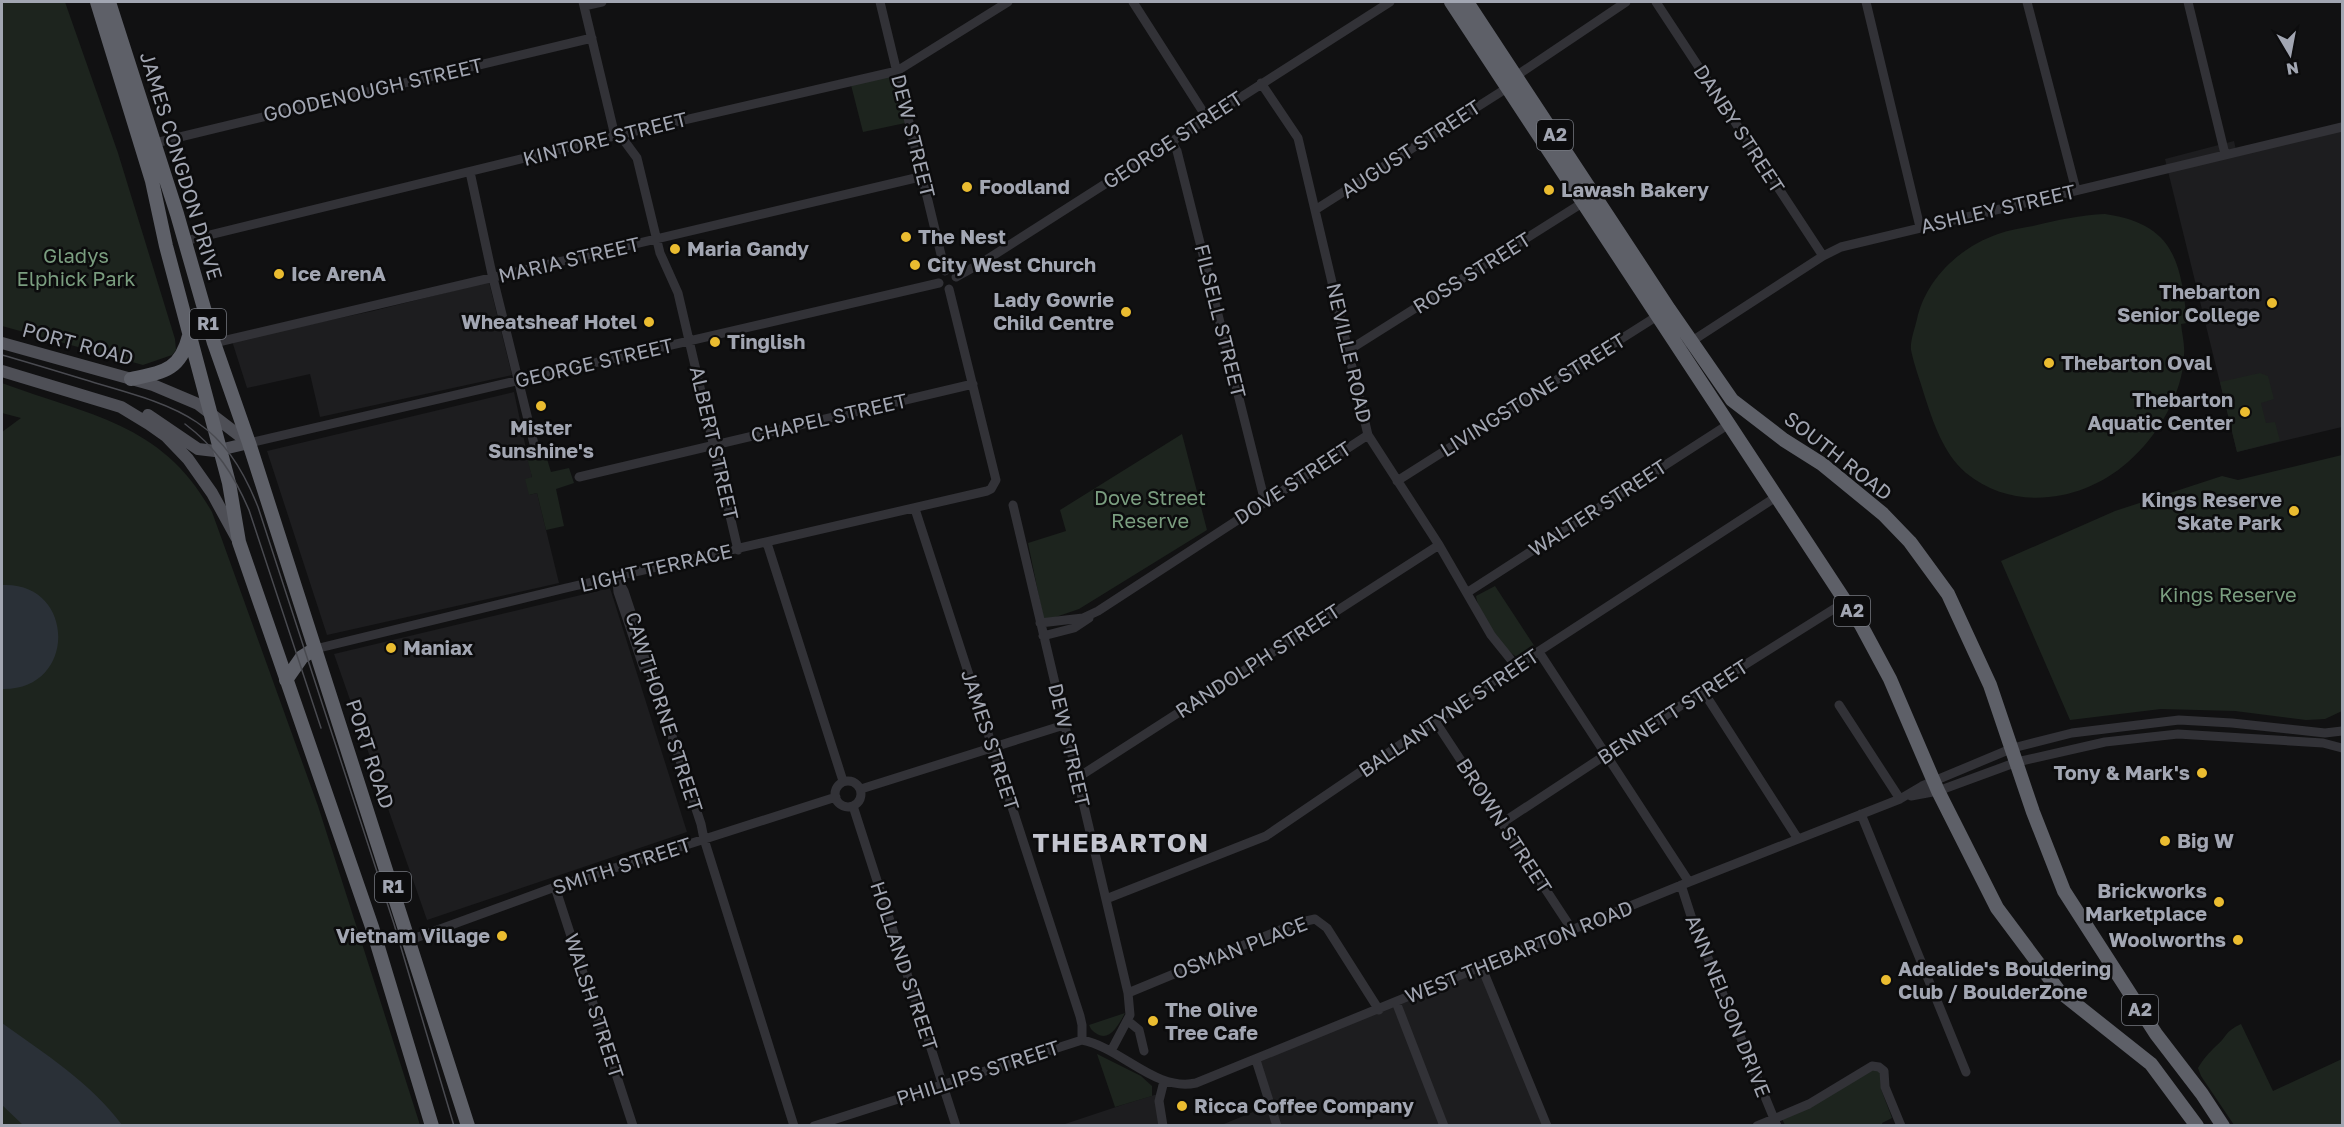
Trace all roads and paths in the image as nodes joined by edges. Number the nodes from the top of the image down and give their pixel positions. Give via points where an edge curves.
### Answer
1 (97, 2) edge
2 (109, 2) edge
3 (602, 2) edge
4 (880, 2) edge
5 (1008, 2) edge
6 (1133, 2) edge
7 (1390, 2) edge
8 (1451, 2) edge
9 (1467, 2) edge
10 (1626, 2) edge
11 (1656, 2) edge
12 (1866, 2) edge
13 (2027, 2) edge
14 (2188, 2) edge
15 (584, 4) edge
16 (592, 38) junction
17 (897, 71) junction
18 (1516, 76) junction
19 (1261, 83) junction
20 (1507, 88) junction
21 (1207, 118) junction
22 (2343, 127) edge
23 (618, 135) junction
24 (1171, 141) junction
25 (148, 144) junction
26 (2225, 154) junction
27 (470, 172) junction
28 (924, 176) junction
29 (2076, 190) junction
30 (1588, 199) junction
31 (1315, 210) junction
32 (1920, 227) junction
33 (657, 240) junction
34 (185, 241) junction
35 (166, 246) junction
36 (1823, 256) junction
37 (945, 271) junction
38 (956, 277) junction
39 (493, 278) junction
40 (939, 283) junction
41 (949, 289) junction
42 (1669, 309) junction
43 (1657, 316) junction
44 (189, 336) junction
45 (690, 341) junction
46 (1692, 341) junction
47 (2, 343) edge
48 (214, 344) junction
49 (1349, 350) junction
50 (1680, 350) junction
51 (2, 371) edge
52 (131, 379) junction
53 (519, 381) junction
54 (973, 384) junction
55 (121, 407) junction
56 (210, 412) junction
57 (1729, 424) junction
58 (1368, 435) junction
59 (249, 443) junction
60 (715, 445) junction
61 (220, 450) junction
62 (536, 452) dead end
63 (579, 477) dead end
64 (1397, 481) junction
65 (1776, 497) junction
66 (1264, 502) junction
67 (1013, 505) dead end
68 (915, 509) junction
69 (239, 542) junction
70 (767, 543) junction
71 (1439, 545) junction
72 (738, 550) junction
73 (616, 577) junction
74 (1468, 592) junction
75 (1845, 602) junction
76 (1098, 611) junction
77 (1040, 623) junction
78 (1043, 636) junction
79 (315, 649) junction
80 (1539, 652) junction
81 (1516, 666) junction
82 (286, 680) junction
83 (1703, 691) junction
84 (1839, 705) dead end
85 (1435, 721) junction
86 (1064, 725) junction
87 (2343, 731) edge
88 (993, 748) junction
89 (2013, 748) junction
90 (2342, 748) edge
91 (1606, 756) junction
92 (2017, 762) junction
93 (1077, 778) junction
94 (843, 781) junction
95 (1936, 786) junction
96 (861, 789) junction
97 (836, 797) junction
98 (1900, 798) junction
99 (853, 806) junction
100 (1862, 814) junction
101 (1502, 823) junction
102 (1798, 839) junction
103 (704, 840) junction
104 (1685, 884) junction
105 (555, 887) junction
106 (1106, 899) junction
107 (1573, 931) junction
108 (410, 940) junction
109 (1482, 968) junction
110 (1128, 993) junction
111 (1396, 1002) junction
112 (1379, 1010) junction
113 (1128, 1021) junction
114 (1082, 1040) junction
115 (1111, 1051) junction
116 (1144, 1051) dead end
117 (1256, 1059) junction
118 (1138, 1066) joint
119 (1966, 1072) dead end
120 (1164, 1081) junction
121 (943, 1084) junction
122 (1775, 1122) edge
123 (432, 1125) edge
124 (468, 1125) edge
125 (633, 1125) edge
126 (794, 1125) edge
127 (814, 1125) edge
128 (956, 1125) edge
129 (1163, 1125) edge
130 (1277, 1125) edge
131 (1444, 1125) edge
132 (1548, 1125) edge
133 (1757, 1125) edge
134 (1900, 1125) edge
135 (2197, 1125) edge
136 (2223, 1125) edge

1 - 25 highway, JAMES CONGDON DRIVE / R1
2 - 25 highway, JAMES CONGDON DRIVE / R1
3 - 15 street
4 - 17 street, DEW STREET
5 - 17 street, KINTORE STREET
6 - 21 street
7 - 19 street, GEORGE STREET
8 - 20 highway, SOUTH ROAD / A2
9 - 18 highway, SOUTH ROAD / A2
10 - 18 street
11 - 36 street, DANBY STREET
12 - 32 street
13 - 29 street
14 - 26 street
15 - 16 street
16 - 23 street
16 - 25 street, GOODENOUGH STREET
17 - 23 street, KINTORE STREET
17 - 28 street, DEW STREET
18 - 20 street
18 - 30 highway, SOUTH ROAD / A2
19 - 21 street, GEORGE STREET
19 - 31 street, NEVILLE ROAD via 1298,138
20 - 30 highway, SOUTH ROAD / A2
20 - 31 street, AUGUST STREET
21 - 24 street, GEORGE STREET
22 - 26 street, ASHLEY STREET
23 - 27 street, KINTORE STREET
23 - 33 street, ALBERT STREET via 637,158
24 - 38 street, GEORGE STREET
24 - 66 street, FILSELL STREET via 1177,151
25 - 34 highway, JAMES CONGDON DRIVE / R1
25 - 35 highway, JAMES CONGDON DRIVE / R1
26 - 29 street, ASHLEY STREET
27 - 34 street, KINTORE STREET
27 - 39 street
28 - 33 street, MARIA STREET
28 - 37 street, DEW STREET
29 - 32 street, ASHLEY STREET
30 - 42 highway, SOUTH ROAD / A2
30 - 43 highway, SOUTH ROAD / A2
30 - 49 street, ROSS STREET
31 - 49 street, NEVILLE ROAD
32 - 36 street, ASHLEY STREET via 1841,247
33 - 39 street, MARIA STREET
33 - 45 street, ALBERT STREET via 678,293
34 - 35 highway
34 - 48 highway, JAMES CONGDON DRIVE / R1
35 - 44 highway, JAMES CONGDON DRIVE / R1
36 - 46 street, ASHLEY STREET
37 - 38 street
37 - 40 street
38 - 41 street via 956,285
39 - 48 street, MARIA STREET
39 - 53 street
40 - 41 street
40 - 45 street, GEORGE STREET
41 - 54 street
42 - 43 street, LIVINGSTONE STREET
42 - 46 highway, SOUTH ROAD / A2
43 - 50 highway, SOUTH ROAD / A2
43 - 64 street, LIVINGSTONE STREET
44 - 52 highway via 174,366
44 - 56 highway, JAMES CONGDON DRIVE / R1
45 - 53 street, GEORGE STREET
45 - 60 street, ALBERT STREET
46 - 50 street, ASHLEY STREET
46 - 89 highway, SOUTH ROAD / A2 via 1732,400 1860,494 1910,543 1948,594 1990,685
47 - 52 main road, PORT ROAD
48 - 59 highway, JAMES CONGDON DRIVE / R1
49 - 58 street, NEVILLE ROAD
50 - 57 highway, SOUTH ROAD / A2
51 - 55 main road
52 - 56 main road, PORT ROAD
53 - 59 street, GEORGE STREET
53 - 62 street
54 - 60 street, CHAPEL STREET
54 - 68 street, LIGHT TERRACE via 994,485 987,492
55 - 61 main road via 144,413 198,449
55 - 69 main road via 180,450 212,493
56 - 59 main road, PORT ROAD
56 - 61 highway, R1
57 - 65 highway, SOUTH ROAD / A2
57 - 74 street, WALTER STREET
58 - 64 street, NEVILLE ROAD
58 - 66 street, DOVE STREET
59 - 61 main road
59 - 79 highway, PORT ROAD / R1
60 - 63 street, CHAPEL STREET
60 - 72 street, ALBERT STREET
61 - 69 highway, R1
64 - 71 street, NEVILLE ROAD
65 - 75 highway, SOUTH ROAD / A2
65 - 80 street, BALLANTYNE STREET
66 - 76 street, DOVE STREET
67 - 77 street, DEW STREET
68 - 70 street, LIGHT TERRACE
68 - 88 street, JAMES STREET
69 - 82 highway, R1
70 - 72 street, LIGHT TERRACE
70 - 94 street
71 - 74 street, NEVILLE ROAD
71 - 93 street, RANDOLPH STREET
72 - 73 street, LIGHT TERRACE
73 - 79 street, LIGHT TERRACE
73 - 103 street, CAWTHORNE STREET via 624,591
74 - 81 street, NEVILLE ROAD via 1491,635
75 - 83 street, BENNETT STREET
75 - 95 highway, SOUTH ROAD / A2 via 1890,679
76 - 77 street, DOVE STREET via 1083,618
76 - 78 street, DOVE STREET via 1074,628
77 - 78 street, DEW STREET
78 - 86 street, DEW STREET
79 - 82 highway via 303,655
79 - 108 highway, PORT ROAD / R1
80 - 81 street, BALLANTYNE STREET
80 - 91 street, ANN NELSON DRIVE
81 - 85 street, BALLANTYNE STREET
82 - 123 highway, R1 via 372,927
83 - 91 street, BENNETT STREET
83 - 102 street
84 - 98 street
85 - 101 street, BROWN STREET
85 - 106 street, BALLANTYNE STREET via 1266,836
86 - 88 street
86 - 93 street, DEW STREET
87 - 89 street, WEST THEBARTON ROAD via 2325,733 2179,720 2072,733
87 - 90 street
88 - 96 street
88 - 114 street, JAMES STREET via 1082,1025
89 - 92 highway, SOUTH ROAD / A2
89 - 95 street, WEST THEBARTON ROAD
90 - 92 street, WEST THEBARTON ROAD via 2323,743 2178,734 2105,742
91 - 101 street, BENNETT STREET
91 - 104 street, ANN NELSON DRIVE
92 - 95 street, WEST THEBARTON ROAD
92 - 136 highway, SOUTH ROAD / A2 via 2064,891 2156,1034
93 - 106 street, DEW STREET
94 - 96 street via 857,783
94 - 97 street via 835,791
95 - 98 street, WEST THEBARTON ROAD
95 - 135 highway, SOUTH ROAD / A2 via 1997,908 2059,990 2151,1064
96 - 99 street
97 - 99 street via 839,803
97 - 103 street, SMITH STREET
98 - 100 street, WEST THEBARTON ROAD
99 - 121 street, HOLLAND STREET
100 - 102 street, WEST THEBARTON ROAD
100 - 119 street
101 - 107 street, BROWN STREET
102 - 104 street, WEST THEBARTON ROAD
103 - 105 street, SMITH STREET
103 - 126 street, CAWTHORNE STREET
104 - 107 street, WEST THEBARTON ROAD
104 - 122 street, ANN NELSON DRIVE via 1692,919
105 - 108 street, SMITH STREET
105 - 125 street, WALSH STREET
106 - 110 street, DEW STREET
107 - 109 street, WEST THEBARTON ROAD
108 - 124 highway, PORT ROAD / R1
109 - 111 street, WEST THEBARTON ROAD
109 - 132 street
110 - 112 street, OSMAN PLACE via 1297,923 1315,920 1328,928
110 - 113 street, DEW STREET
111 - 112 street, WEST THEBARTON ROAD
111 - 131 street
112 - 117 street, WEST THEBARTON ROAD
113 - 115 street, DEW STREET
113 - 116 street via 1139,1030
114 - 115 street, PHILLIPS STREET
114 - 121 street, PHILLIPS STREET
115 - 118 street, PHILLIPS STREET
117 - 120 street, WEST THEBARTON ROAD via 1196,1083
117 - 130 street
118 - 120 street, WEST THEBARTON ROAD
120 - 129 street via 1159,1101
121 - 127 street, PHILLIPS STREET
121 - 128 street, HOLLAND STREET
122 - 133 street
122 - 134 street via 1872,1066 1884,1071 1885,1087

